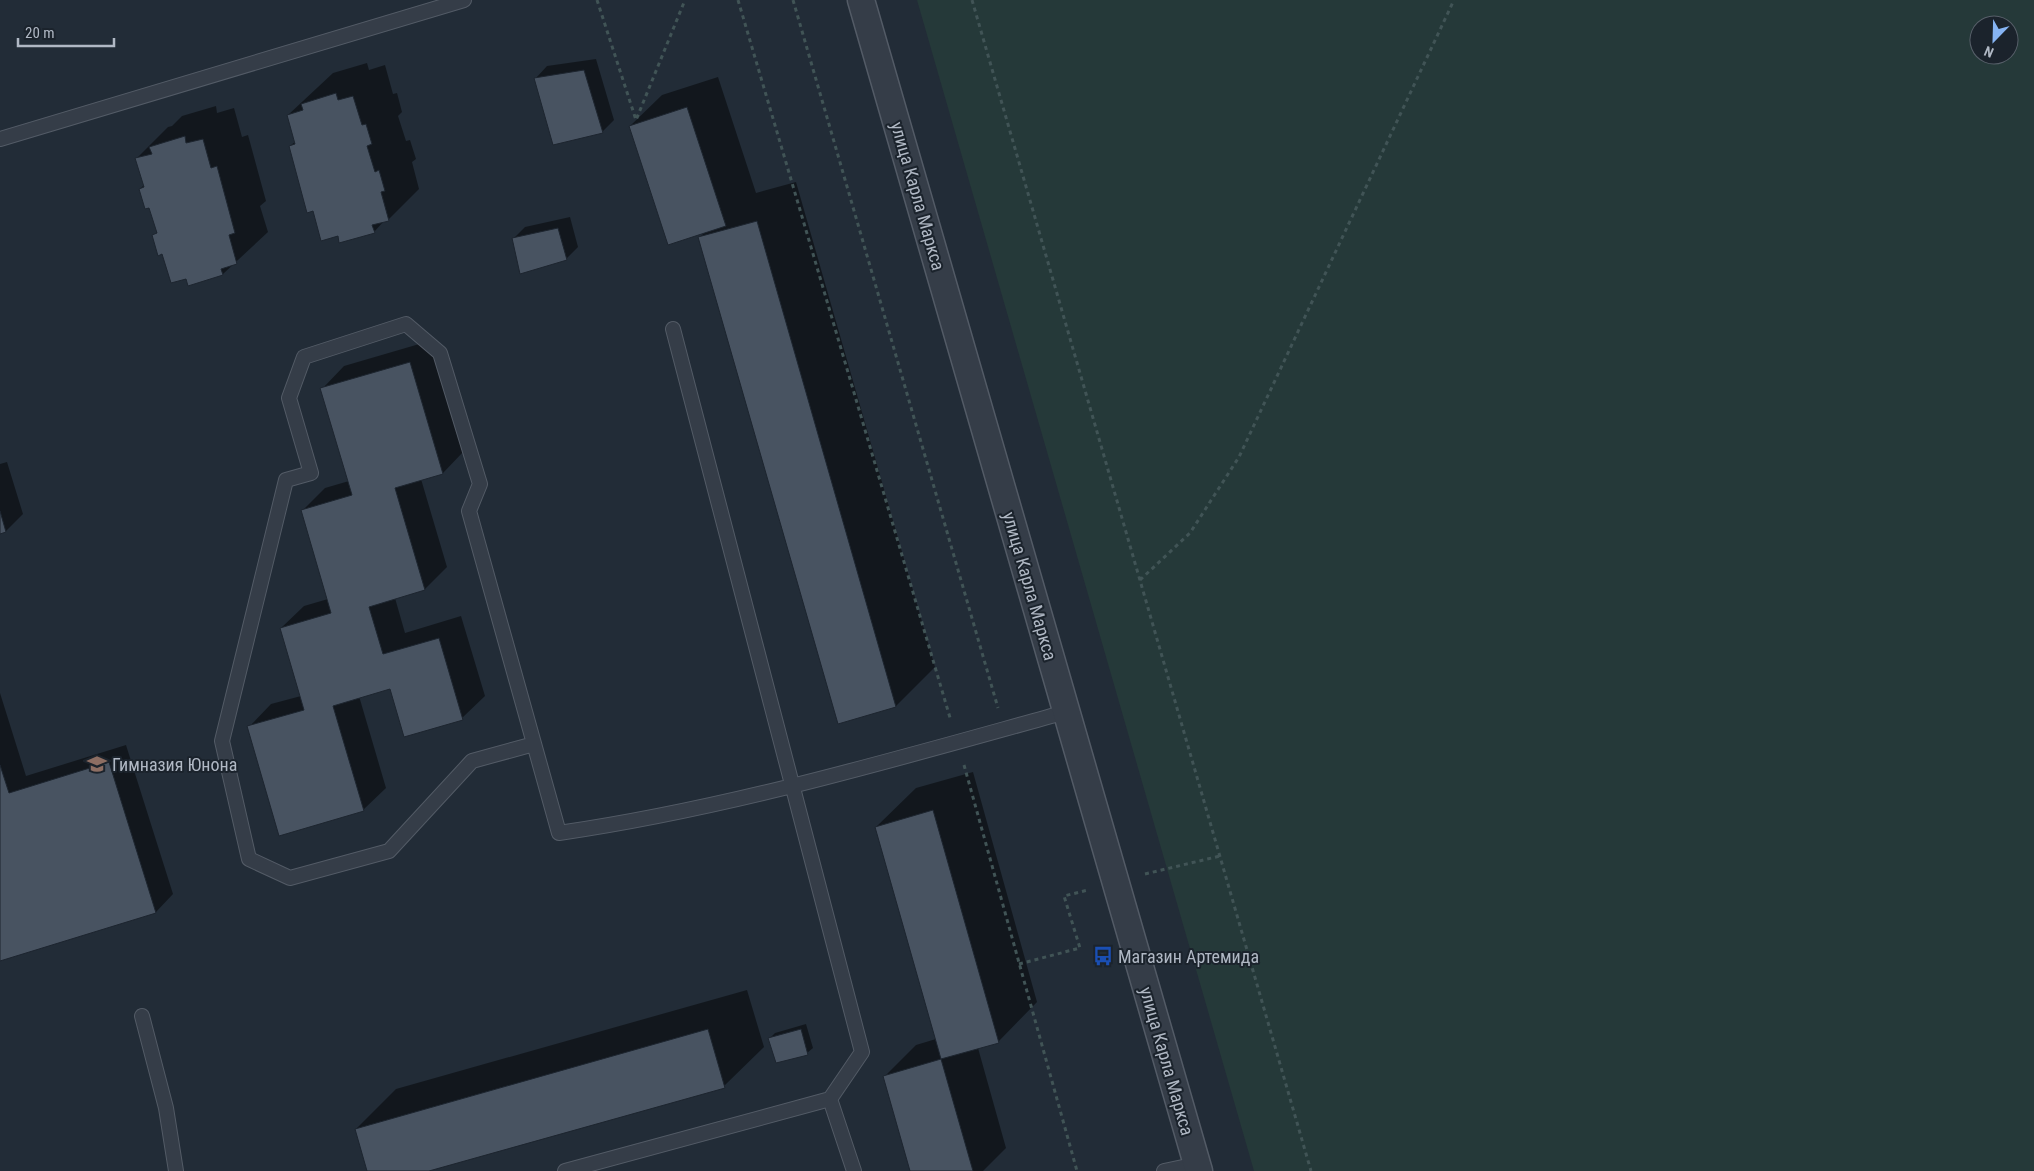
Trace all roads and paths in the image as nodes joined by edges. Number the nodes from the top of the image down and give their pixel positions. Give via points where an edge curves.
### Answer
1 (464, 0) edge
2 (597, 0) edge
3 (685, 0) edge
4 (738, 0) edge
5 (793, 0) edge
6 (861, 0) edge
7 (972, 0) edge
8 (1454, 0) edge
9 (0, 139) edge
10 (673, 329) dead end
11 (1140, 580) junction
12 (1066, 712) junction
13 (1004, 729) junction
14 (957, 742) junction
15 (534, 744) junction
16 (793, 787) junction
17 (142, 1016) dead end
18 (830, 1099) junction
19 (1198, 1167) edge
20 (176, 1171) edge
21 (565, 1171) edge
22 (854, 1171) edge
23 (1077, 1171) edge
24 (1164, 1171) edge
25 (1311, 1171) edge

1 - 9 lane
2 - 3 path via 636,120
4 - 14 path
5 - 13 path
6 - 12 street, улица Карла Маркса
7 - 11 path
8 - 11 path via 1239,457 1190,533
10 - 16 lane
11 - 25 path
12 - 13 lane
12 - 19 street, улица Карла Маркса
13 - 14 lane
14 - 16 lane
14 - 23 path
15 - 15 lane via 472,761 389,851 290,878 250,859 222,741 286,480 311,473 289,398 304,357 406,324 440,353 480,484 469,511
15 - 16 lane via 559,833
16 - 18 lane via 862,1052
17 - 20 lane via 166,1108
18 - 21 lane
18 - 22 lane
19 - 24 lane

